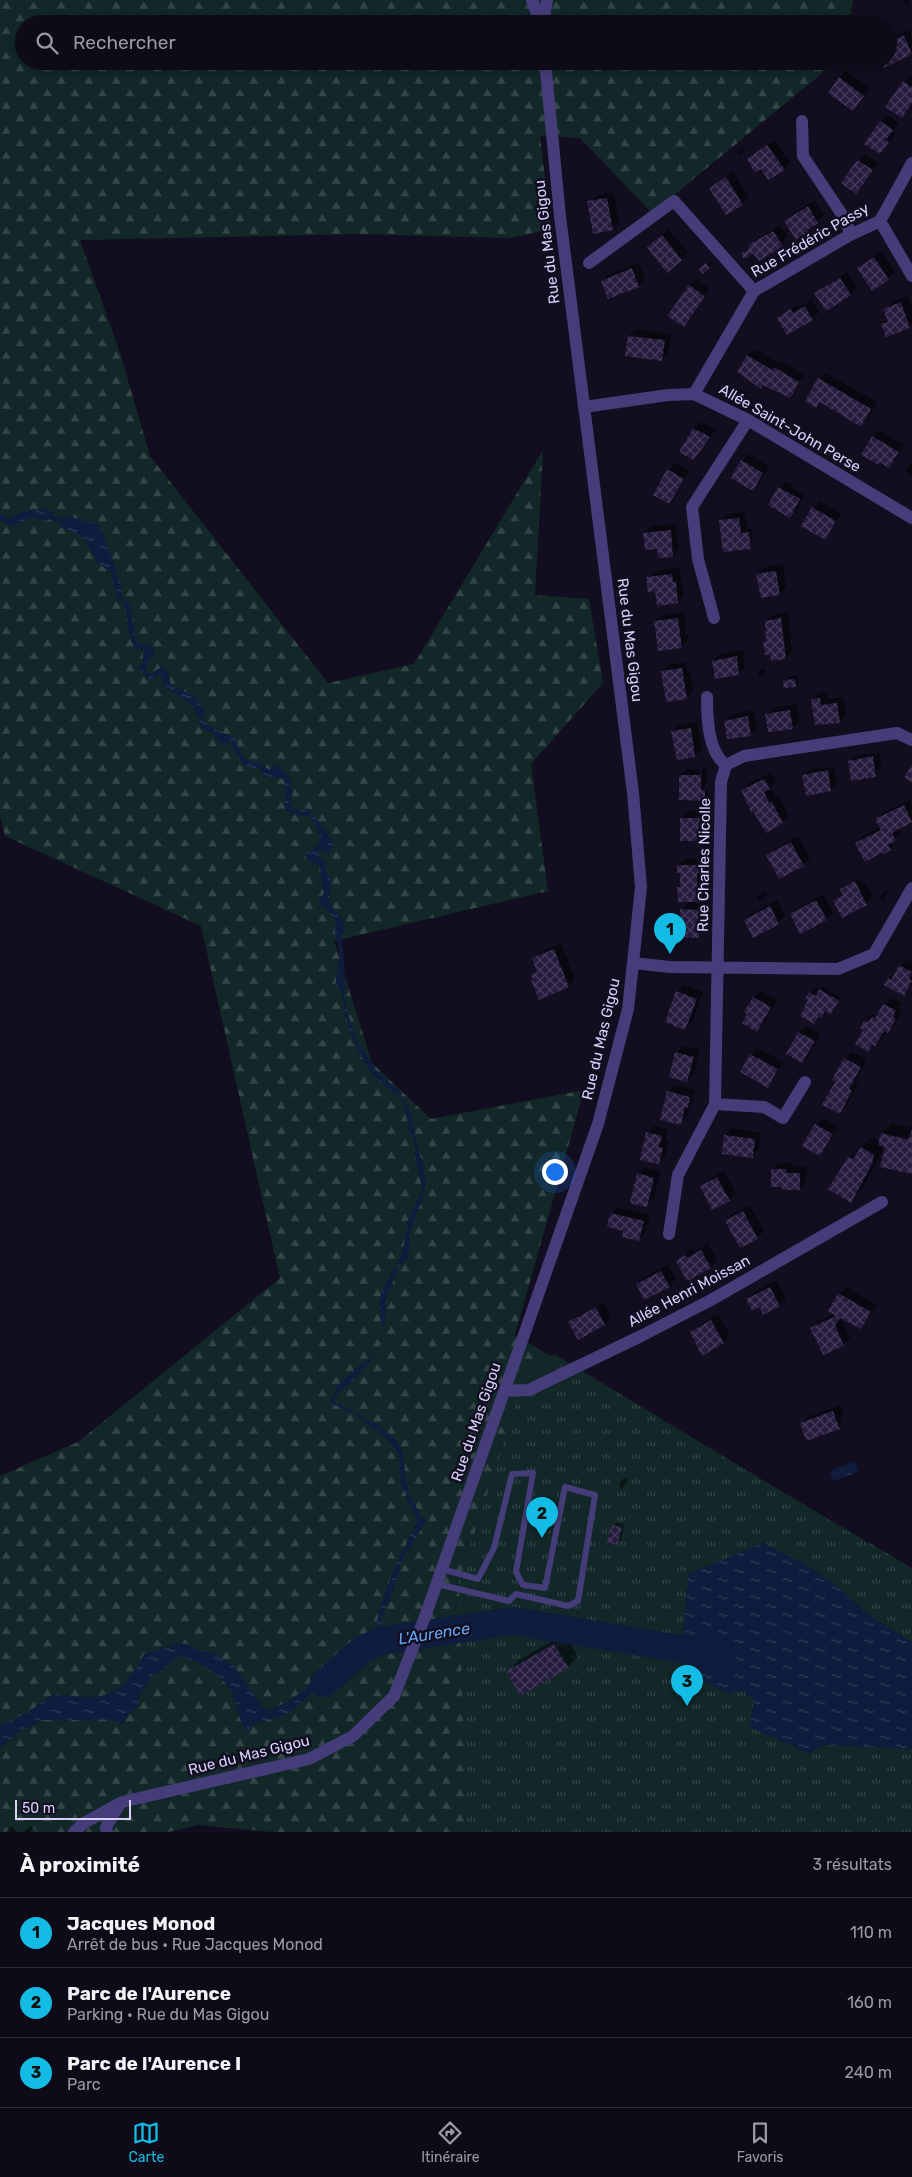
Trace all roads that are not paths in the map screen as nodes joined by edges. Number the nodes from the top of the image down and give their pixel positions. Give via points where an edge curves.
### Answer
1 (532, 0) edge
2 (547, 0) edge
3 (538, 15) edge
4 (544, 15) edge
5 (546, 70) edge
6 (802, 121) dead end
7 (912, 163) edge
8 (880, 221) junction
9 (850, 235) junction
10 (589, 263) dead end
11 (912, 276) edge
12 (754, 291) junction
13 (694, 394) junction
14 (584, 407) junction
15 (748, 420) junction
16 (912, 518) edge
17 (714, 618) dead end
18 (707, 697) dead end
19 (912, 740) edge
20 (726, 765) junction
21 (911, 892) edge
22 (634, 963) junction
23 (719, 967) junction
24 (805, 1082) dead end
25 (715, 1104) junction
26 (882, 1202) dead end
27 (669, 1234) dead end
28 (504, 1391) junction
29 (442, 1568) junction
30 (436, 1584) junction
31 (122, 1802) junction
32 (85, 1827) edge
33 (74, 1832) edge
34 (107, 1832) edge

1 - 3 street
2 - 4 street
5 - 14 street, Rue du Mas Gigou via 558,207
6 - 9 street via 803,156 846,222
7 - 8 street, Rue Frédéric Passy
8 - 9 street, Rue Frédéric Passy
8 - 11 street
9 - 12 street, Rue Frédéric Passy
10 - 12 street, Rue Frédéric Passy via 674,201
12 - 13 street, Rue Frédéric Passy
13 - 14 street, Allée Saint-John Perse
13 - 15 street, Allée Saint-John Perse
14 - 22 street, Rue du Mas Gigou via 633,794 641,887
15 - 16 street, Allée Saint-John Perse
15 - 17 street via 692,507 698,559
18 - 20 street via 712,742 719,760
19 - 20 street via 897,733 744,756
20 - 23 street, Rue Charles Nicolle via 721,782
21 - 23 street via 874,954 838,969
22 - 23 street
22 - 28 street, Rue du Mas Gigou via 628,1009 598,1124
23 - 25 street, Rue Charles Nicolle
24 - 25 street via 783,1118 764,1107
25 - 27 street via 678,1175
26 - 28 street, Allée Henri Moissan via 711,1300 641,1336 530,1390
28 - 29 street, Rue du Mas Gigou
29 - 30 street, Rue du Mas Gigou
29 - 30 lane via 478,1579 494,1548 512,1474 533,1473 516,1572 523,1585 545,1588 566,1487 595,1495 578,1601 568,1606 516,1594 509,1601
30 - 31 street, Rue du Mas Gigou via 394,1696 353,1736 309,1760
31 - 32 street, Rue du Mas Gigou
31 - 34 street via 106,1827
32 - 33 street, Rue du Mas Gigou

